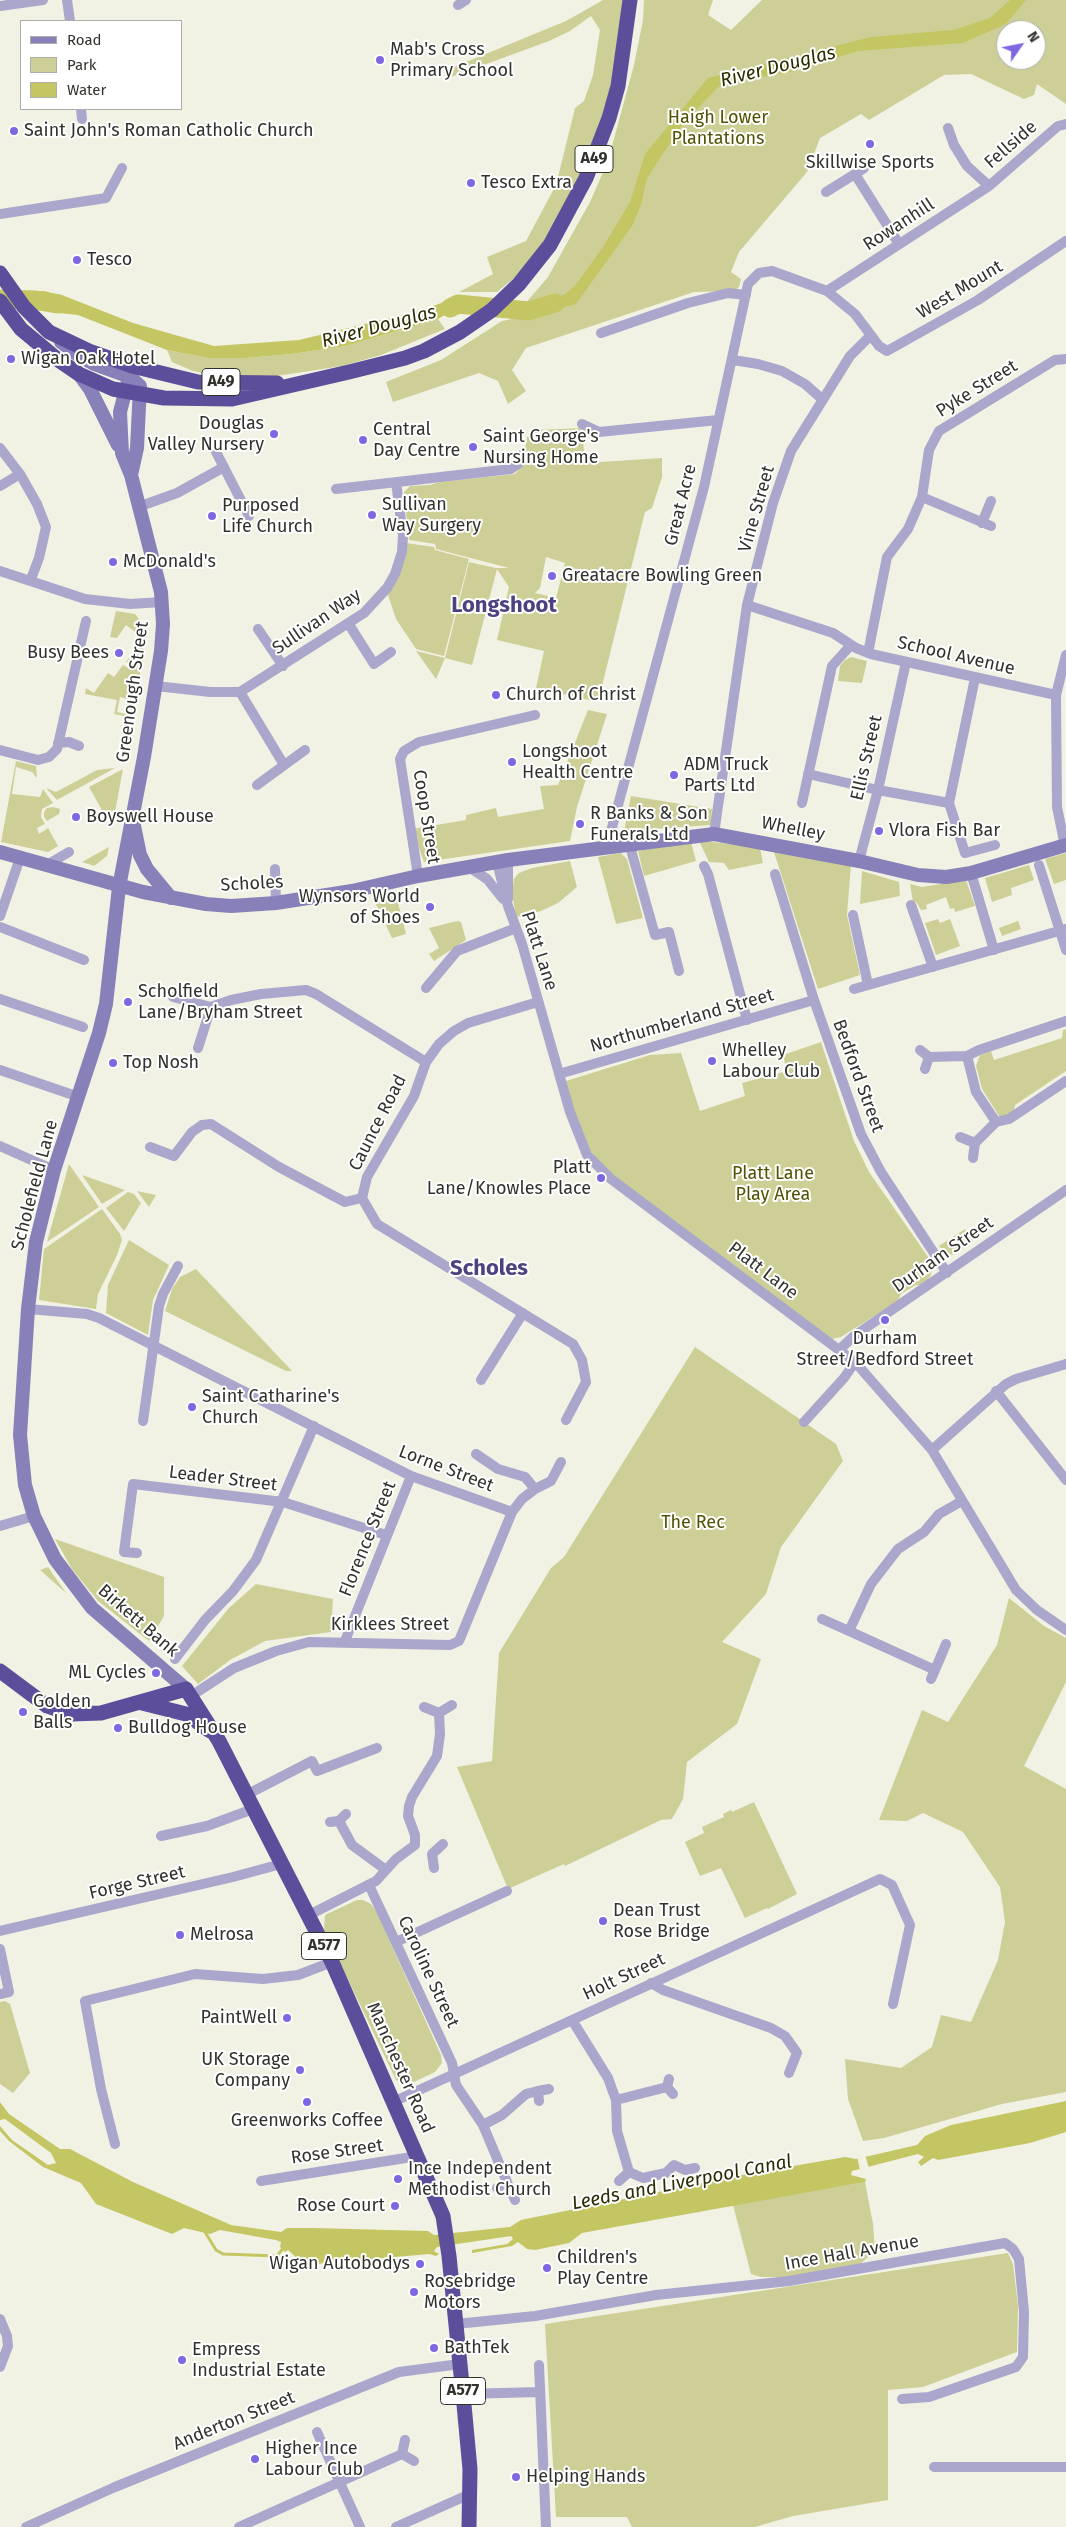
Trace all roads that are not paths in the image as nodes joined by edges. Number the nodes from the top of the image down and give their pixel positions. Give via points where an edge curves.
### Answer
1 (43, 0) edge
2 (67, 0) edge
3 (630, 0) edge
4 (0, 6) edge
5 (70, 20) edge
6 (1066, 124) edge
7 (948, 128) dead end
8 (122, 168) dead end
9 (864, 168) dead end
10 (854, 174) junction
11 (989, 186) junction
12 (826, 192) dead end
13 (0, 214) edge
14 (1066, 241) edge
15 (899, 244) junction
16 (0, 272) edge
17 (827, 291) junction
18 (746, 295) junction
19 (4, 303) edge
20 (601, 333) dead end
21 (871, 335) junction
22 (1066, 358) edge
23 (733, 360) junction
24 (79, 374) junction
25 (129, 378) junction
26 (298, 384) junction
27 (141, 394) junction
28 (822, 399) junction
29 (718, 420) junction
30 (582, 424) dead end
31 (0, 448) edge
32 (214, 448) dead end
33 (122, 453) junction
34 (522, 454) dead end
35 (224, 468) junction
36 (20, 474) junction
37 (131, 475) junction
38 (396, 482) junction
39 (0, 486) edge
40 (336, 489) dead end
41 (922, 497) junction
42 (991, 501) dead end
43 (138, 506) junction
44 (249, 516) dead end
45 (0, 571) edge
46 (31, 580) junction
47 (162, 602) junction
48 (747, 605) junction
49 (86, 621) dead end
50 (348, 623) junction
51 (258, 629) dead end
52 (851, 645) junction
53 (391, 652) dead end
54 (868, 653) junction
55 (1066, 655) edge
56 (906, 662) junction
57 (283, 666) junction
58 (975, 678) junction
59 (156, 686) junction
60 (240, 692) junction
61 (1056, 695) junction
62 (535, 715) dead end
63 (58, 743) junction
64 (79, 746) dead end
65 (0, 750) edge
66 (305, 750) dead end
67 (284, 765) junction
68 (808, 774) junction
69 (257, 785) dead end
70 (878, 790) junction
71 (802, 803) dead end
72 (949, 803) junction
73 (133, 820) junction
74 (714, 834) junction
75 (629, 843) junction
76 (995, 845) dead end
77 (607, 846) junction
78 (1065, 846) edge
79 (0, 852) edge
80 (69, 852) dead end
81 (20, 858) junction
82 (502, 861) junction
83 (859, 861) junction
84 (1039, 865) dead end
85 (45, 866) junction
86 (469, 867) junction
87 (275, 869) dead end
88 (709, 870) dead end
89 (971, 873) junction
90 (775, 874) dead end
91 (418, 876) junction
92 (119, 886) junction
93 (172, 898) junction
94 (276, 903) junction
95 (911, 905) dead end
96 (508, 906) junction
97 (853, 915) dead end
98 (0, 916) edge
99 (0, 927) edge
100 (516, 928) junction
101 (1063, 930) edge
102 (994, 950) junction
103 (1066, 950) edge
104 (84, 960) dead end
105 (933, 967) junction
106 (679, 971) dead end
107 (868, 986) junction
108 (426, 988) dead end
109 (854, 989) dead end
110 (173, 997) dead end
111 (0, 999) edge
112 (814, 1000) junction
113 (538, 1002) junction
114 (211, 1007) junction
115 (747, 1020) junction
116 (1066, 1021) edge
117 (83, 1027) dead end
118 (198, 1048) dead end
119 (920, 1050) dead end
120 (967, 1056) junction
121 (930, 1057) junction
122 (426, 1062) junction
123 (925, 1069) dead end
124 (0, 1070) edge
125 (559, 1074) junction
126 (1066, 1081) edge
127 (79, 1097) junction
128 (996, 1122) junction
129 (960, 1137) dead end
130 (975, 1143) junction
131 (0, 1146) edge
132 (150, 1147) dead end
133 (973, 1158) dead end
134 (54, 1170) junction
135 (1066, 1190) edge
136 (362, 1198) junction
137 (178, 1266) dead end
138 (947, 1273) junction
139 (28, 1309) junction
140 (523, 1312) junction
141 (155, 1344) junction
142 (840, 1349) junction
143 (855, 1362) junction
144 (1066, 1364) edge
145 (481, 1380) dead end
146 (996, 1391) junction
147 (566, 1420) dead end
148 (143, 1421) dead end
149 (804, 1422) dead end
150 (314, 1426) junction
151 (932, 1450) junction
152 (476, 1454) dead end
153 (561, 1462) dead end
154 (411, 1476) junction
155 (1066, 1480) edge
156 (535, 1490) junction
157 (962, 1501) junction
158 (283, 1502) junction
159 (512, 1512) junction
160 (34, 1516) junction
161 (0, 1526) edge
162 (386, 1535) junction
163 (137, 1553) dead end
164 (68, 1579) joint
165 (822, 1619) dead end
166 (1066, 1630) edge
167 (849, 1631) junction
168 (344, 1641) junction
169 (946, 1644) dead end
170 (175, 1659) dead end
171 (0, 1671) edge
172 (188, 1693) junction
173 (138, 1702) junction
174 (452, 1705) dead end
175 (424, 1708) dead end
176 (438, 1713) junction
177 (219, 1741) junction
178 (377, 1748) dead end
179 (246, 1795) junction
180 (252, 1809) junction
181 (338, 1819) dead end
182 (161, 1836) dead end
183 (443, 1844) dead end
184 (415, 1845) junction
185 (432, 1854) junction
186 (281, 1864) junction
187 (434, 1868) dead end
188 (386, 1870) junction
189 (369, 1885) junction
190 (507, 1891) dead end
191 (309, 1915) junction
192 (0, 1931) edge
193 (396, 1942) junction
194 (0, 1949) edge
195 (332, 1962) junction
196 (650, 1983) junction
197 (0, 1994) edge
198 (893, 2004) dead end
199 (572, 2020) junction
200 (789, 2073) dead end
201 (454, 2074) junction
202 (670, 2087) dead end
203 (549, 2089) dead end
204 (616, 2100) junction
205 (393, 2102) junction
206 (483, 2125) junction
207 (115, 2144) dead end
208 (418, 2156) junction
209 (695, 2168) dead end
210 (629, 2172) junction
211 (261, 2181) dead end
212 (619, 2181) dead end
213 (508, 2182) junction
214 (497, 2188) dead end
215 (515, 2200) dead end
216 (0, 2319) edge
217 (456, 2324) junction
218 (460, 2364) junction
219 (539, 2365) dead end
220 (0, 2367) edge
221 (540, 2392) junction
222 (463, 2394) junction
223 (902, 2400) dead end
224 (316, 2432) dead end
225 (405, 2440) dead end
226 (402, 2454) junction
227 (414, 2461) dead end
228 (934, 2467) dead end
229 (1066, 2467) edge
230 (340, 2483) junction
231 (470, 2494) junction
232 (26, 2527) edge
233 (239, 2527) edge
234 (360, 2527) edge
235 (396, 2527) edge
236 (469, 2527) edge
237 (546, 2527) edge

1 - 4 street
2 - 5 street
3 - 26 highway, A49 via 618,86 600,145 571,210 532,270 481,318 442,342 405,358
6 - 11 street, Fellside via 1058,126
7 - 11 street, Fellside via 967,166
8 - 13 street via 106,198
9 - 10 street
10 - 12 street
10 - 15 street
11 - 15 street, Rowanhill
14 - 21 street, West Mount via 978,300 888,351 879,346
15 - 17 street, Rowanhill
16 - 19 highway, A49
17 - 18 street, Great Acre via 772,271 759,273 748,284
17 - 21 street via 855,314
18 - 20 street via 728,293 696,301
18 - 23 street, Great Acre
19 - 24 highway, A49 via 14,322 38,345
19 - 25 highway, A49 via 24,307 49,332 89,352
21 - 28 street, Vine Street via 850,356
22 - 41 street, Pyke Street via 1055,360 940,432 930,450
23 - 28 street via 782,371 805,384
23 - 29 street, Great Acre
24 - 25 highway, A49 via 99,384
24 - 33 street
25 - 26 highway, A49
25 - 27 highway, A49
25 - 33 street, Greenough Street via 120,412
26 - 27 highway, A49 via 232,399 164,398
27 - 37 street, Greenough Street via 137,448
28 - 48 street, Vine Street via 791,451 773,503
29 - 30 street via 599,432
29 - 77 street, Great Acre via 704,487
31 - 36 street
32 - 35 street
33 - 37 street, Greenough Street
34 - 38 street via 518,464 511,469
35 - 43 street via 177,494
35 - 44 street
36 - 39 street
36 - 46 street via 46,527
37 - 43 street, Greenough Street
38 - 40 street
38 - 50 street, Sullivan Way via 404,535 399,563 381,597
41 - 42 street via 987,525
41 - 54 street, Pyke Street via 908,529 887,557
43 - 47 street, Greenough Street
45 - 46 street
46 - 47 street via 96,601
47 - 59 street, Greenough Street via 161,652
48 - 52 street, School Avenue via 833,633
48 - 74 street, Vine Street
49 - 63 street
50 - 53 street via 374,664
50 - 57 street, Sullivan Way
51 - 57 street
52 - 54 street, School Avenue
52 - 68 street via 832,666
54 - 56 street, School Avenue
55 - 61 street
56 - 58 street, School Avenue
56 - 70 street, Ellis Street
57 - 60 street, Sullivan Way
58 - 61 street, School Avenue
58 - 72 street
59 - 60 street
59 - 73 street, Greenough Street
60 - 67 street
61 - 78 street via 1057,807
62 - 91 street, Coop Street via 419,742 404,751 400,759
63 - 64 street via 69,742
63 - 65 street via 49,757 38,760
66 - 67 street
67 - 69 street
68 - 70 street
68 - 71 street
70 - 72 street
70 - 83 street, Ellis Street
72 - 76 street via 965,853
73 - 92 street, Greenough Street
73 - 93 street via 144,863
74 - 75 street, Whelley
74 - 83 street, Whelley
75 - 77 street, Whelley
75 - 106 street via 655,935 669,932
77 - 82 street, Whelley
78 - 89 street, Whelley
79 - 81 street, Scholes
80 - 85 street
81 - 85 street, Scholes
81 - 98 street
82 - 86 street, Scholes
82 - 96 street, Platt Lane
83 - 89 street, Whelley via 918,876 946,877
84 - 101 street
85 - 92 street, Scholes
86 - 91 street, Scholes
86 - 96 street, Platt Lane via 491,883
87 - 94 street
88 - 115 street
89 - 102 street
90 - 112 street, Bedford Street
91 - 94 street, Scholes
92 - 93 street, Scholes
92 - 127 street, Scholefield Lane via 106,1004
93 - 94 street, Scholes via 231,906
95 - 105 street
96 - 100 street, Platt Lane
97 - 107 street
99 - 104 street
100 - 108 street via 457,951
100 - 113 street, Platt Lane
101 - 102 street
101 - 103 street
102 - 105 street
105 - 107 street
107 - 109 street
110 - 114 street
111 - 117 street
112 - 115 street, Northumberland Street
112 - 138 street, Bedford Street via 868,1149
113 - 122 street, Caunce Road via 454,1030
113 - 125 street, Platt Lane
114 - 118 street
114 - 122 street via 261,994 306,990
115 - 125 street, Northumberland Street
116 - 120 street
119 - 121 street
120 - 121 street
120 - 128 street via 976,1092
121 - 123 street
122 - 136 street, Caunce Road via 414,1096 367,1177
124 - 127 street
125 - 142 street, Platt Lane via 580,1141 587,1155 611,1179
126 - 128 street via 1009,1119
127 - 134 street, Scholefield Lane
128 - 130 street
129 - 130 street
130 - 133 street
131 - 134 street
132 - 136 street via 174,1156 192,1132 202,1125 211,1124 279,1167 345,1202
134 - 139 street, Scholefield Lane via 36,1242
135 - 138 street, Durham Street
136 - 140 street, Caunce Road via 377,1224
137 - 141 street via 160,1300
138 - 142 street, Durham Street
139 - 141 street, Lorne Street via 93,1315
139 - 160 street, Scholefield Lane via 20,1435 25,1484
140 - 145 street
140 - 147 street, Caunce Road via 573,1344 582,1360 586,1382
141 - 148 street
141 - 150 street, Lorne Street
142 - 143 street, Platt Lane
143 - 149 street
143 - 151 street, Platt Lane
144 - 146 street via 1016,1379
146 - 151 street
146 - 155 street
150 - 154 street, Lorne Street
150 - 158 street
151 - 157 street, Platt Lane
152 - 156 street via 498,1469 525,1477
153 - 156 street, Kirklees Street via 551,1481
154 - 159 street, Lorne Street
154 - 162 street, Florence Street
156 - 159 street, Kirklees Street
157 - 166 street, Platt Lane via 1016,1590 1036,1610
157 - 167 street via 940,1514 924,1532 898,1549 871,1584
158 - 162 street, Leader Street
158 - 163 street, Leader Street via 132,1484 124,1552
158 - 170 street via 256,1560 233,1591 205,1620 191,1645
159 - 168 street, Kirklees Street via 459,1641 450,1645
160 - 161 street
160 - 164 street, Scholefield Lane via 46,1544
162 - 168 street, Florence Street
164 - 172 street, Birkett Bank via 92,1608
165 - 167 street
167 - 169 street via 933,1674
168 - 172 street, Kirklees Street via 309,1642 276,1651
171 - 173 highway via 38,1701 63,1713 93,1714
172 - 173 highway
172 - 177 highway, Manchester Road / A577
173 - 177 highway via 186,1714 200,1722
174 - 176 street
175 - 176 street
176 - 184 street via 437,1756 409,1806
177 - 179 highway, Manchester Road / A577
178 - 179 street via 317,1771 312,1761
179 - 180 highway, Manchester Road / A577
180 - 182 street via 207,1826
180 - 186 highway, Manchester Road / A577
181 - 188 street via 352,1845
183 - 185 street
184 - 185 street
184 - 188 street via 404,1851
185 - 187 street
186 - 191 highway, Manchester Road / A577
186 - 192 street, Forge Street
188 - 189 street
189 - 191 street
189 - 193 street, Caroline Street
190 - 193 street
191 - 195 highway, Manchester Road / A577
193 - 201 street, Caroline Street via 452,2063
194 - 197 street via 9,1992
195 - 205 highway, Manchester Road / A577
195 - 207 street via 298,1975 263,1979 195,1974 85,2001
196 - 198 street, Holt Street via 880,1879 892,1885 910,1925
196 - 199 street, Holt Street
196 - 200 street via 785,2036 797,2053
199 - 201 street, Holt Street
199 - 204 street via 608,2078
201 - 205 street, Holt Street
201 - 206 street, Caroline Street via 462,2098
202 - 204 street
203 - 206 street via 539,2096 526,2094
204 - 210 street via 617,2131
205 - 208 highway, Manchester Road / A577
206 - 213 street, Caroline Street
208 - 211 street, Rose Street
208 - 217 highway, Manchester Road / A577 via 446,2228
209 - 210 street via 685,2170 674,2165 666,2173 643,2178
210 - 212 street
213 - 214 street
213 - 215 street, Caroline Street
216 - 220 street via 8,2346
217 - 218 highway, Manchester Road / A577
217 - 223 street, Ince Hall Avenue via 534,2316 656,2295 790,2281 1005,2243 1019,2259 1024,2312 1023,2357 1016,2367 929,2397
218 - 222 highway, Manchester Road / A577
218 - 232 street, Anderton Street via 399,2372 115,2487
219 - 221 street
221 - 222 street
221 - 237 street
222 - 231 highway, Manchester Road / A577
224 - 230 street
225 - 226 street
226 - 227 street
226 - 230 street
228 - 229 street
230 - 233 street
230 - 234 street
231 - 235 street
231 - 236 highway, Manchester Road / A577

